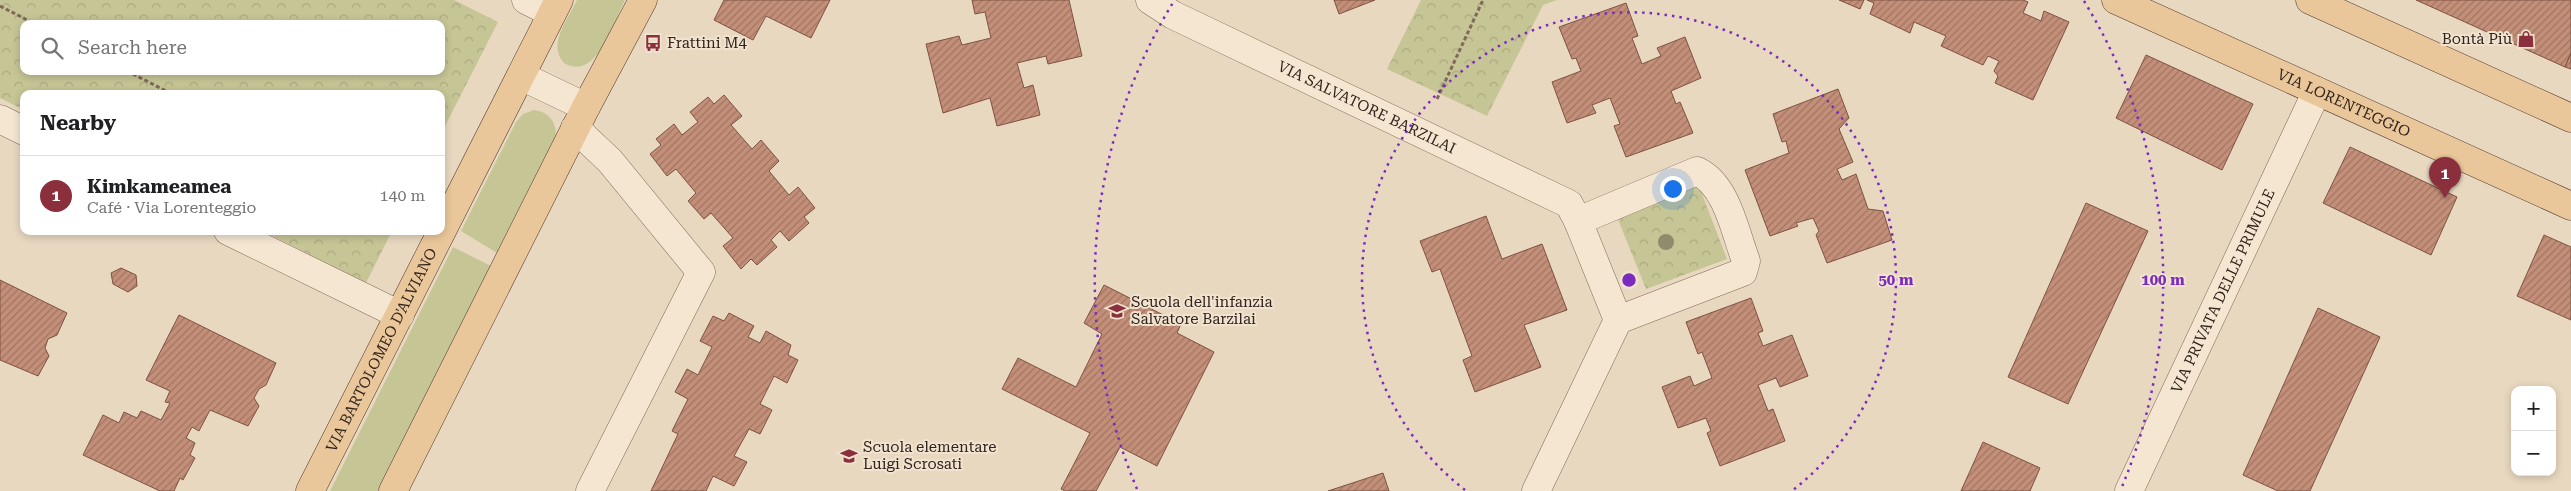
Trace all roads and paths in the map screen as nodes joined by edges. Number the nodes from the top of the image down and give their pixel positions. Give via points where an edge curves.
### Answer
1 (526, 0) edge
2 (643, 0) edge
3 (1150, 0) edge
4 (1484, 0) edge
5 (2116, 0) edge
6 (2318, 2) edge
7 (0, 6) edge
8 (556, 7) edge
9 (27, 20) edge
10 (136, 75) edge
11 (521, 76) junction
12 (164, 90) edge
13 (2316, 91) junction
14 (1437, 99) dead end
15 (581, 118) junction
16 (2571, 118) edge
17 (0, 119) edge
18 (20, 129) edge
19 (2571, 206) edge
20 (1578, 221) junction
21 (445, 226) edge
22 (236, 235) edge
23 (441, 235) edge
24 (400, 315) junction
25 (1618, 320) junction
26 (310, 491) edge
27 (393, 491) edge
28 (590, 491) edge
29 (1536, 491) edge
30 (2129, 491) edge

1 - 8 street
2 - 15 main road
3 - 20 street, VIA SALVATORE BARZILAI via 1173,15 1569,204
4 - 14 path
5 - 13 main road, VIA LORENTEGGIO
6 - 16 main road
7 - 9 path
8 - 11 main road, VIA BARTOLOMEO D'ALVIANO
10 - 12 path
11 - 15 street
11 - 21 main road, VIA BARTOLOMEO D'ALVIANO
13 - 19 main road, VIA LORENTEGGIO
13 - 30 street, VIA PRIVATA DELLE PRIMULE
15 - 27 main road
15 - 28 street via 610,161 701,272
17 - 18 street
20 - 25 street, VIA SALVATORE BARZILAI
20 - 25 street via 1697,171 1712,182 1726,206 1746,261 1744,272
22 - 24 street
23 - 24 main road, VIA BARTOLOMEO D'ALVIANO
24 - 26 main road, VIA BARTOLOMEO D'ALVIANO
25 - 29 street

